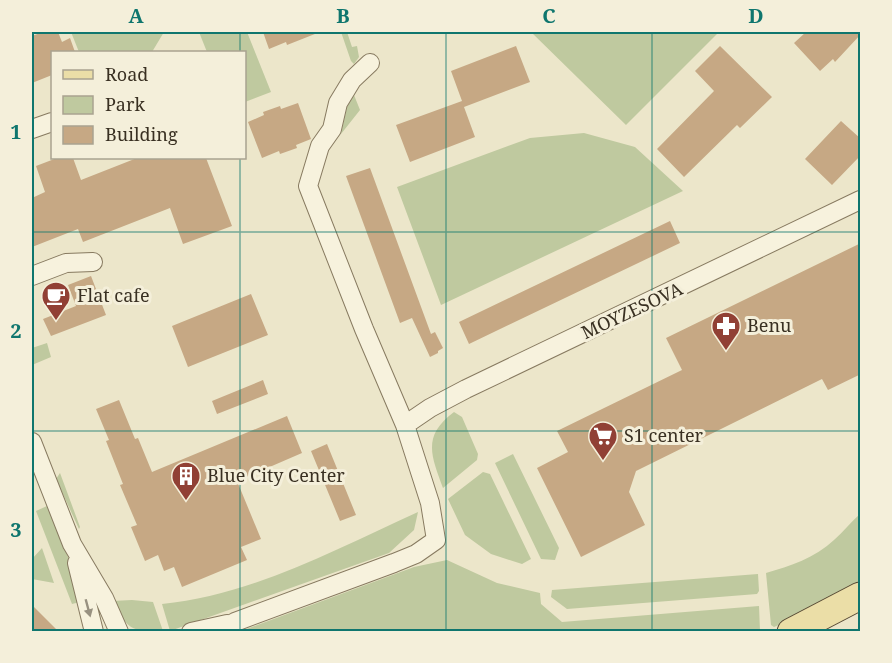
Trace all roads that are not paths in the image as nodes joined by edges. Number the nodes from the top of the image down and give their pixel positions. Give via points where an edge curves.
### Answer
1 (370, 63) dead end
2 (51, 122) edge
3 (32, 129) edge
4 (861, 200) edge
5 (93, 262) dead end
6 (32, 276) edge
7 (405, 424) junction
8 (32, 442) edge
9 (72, 543) junction
10 (861, 596) edge
11 (235, 622) junction
12 (94, 632) edge
13 (119, 632) edge
14 (191, 632) edge
15 (216, 632) edge
16 (791, 632) edge

1 - 7 street via 352,80 338,103 332,129 320,146 308,186
2 - 3 street
4 - 7 street, MOYZESOVA via 466,389
5 - 6 street via 66,263
7 - 11 street via 430,503 436,540 394,564
8 - 9 street
9 -> 12 street
9 - 13 street
10 - 16 main road
11 - 14 street
11 - 15 street

